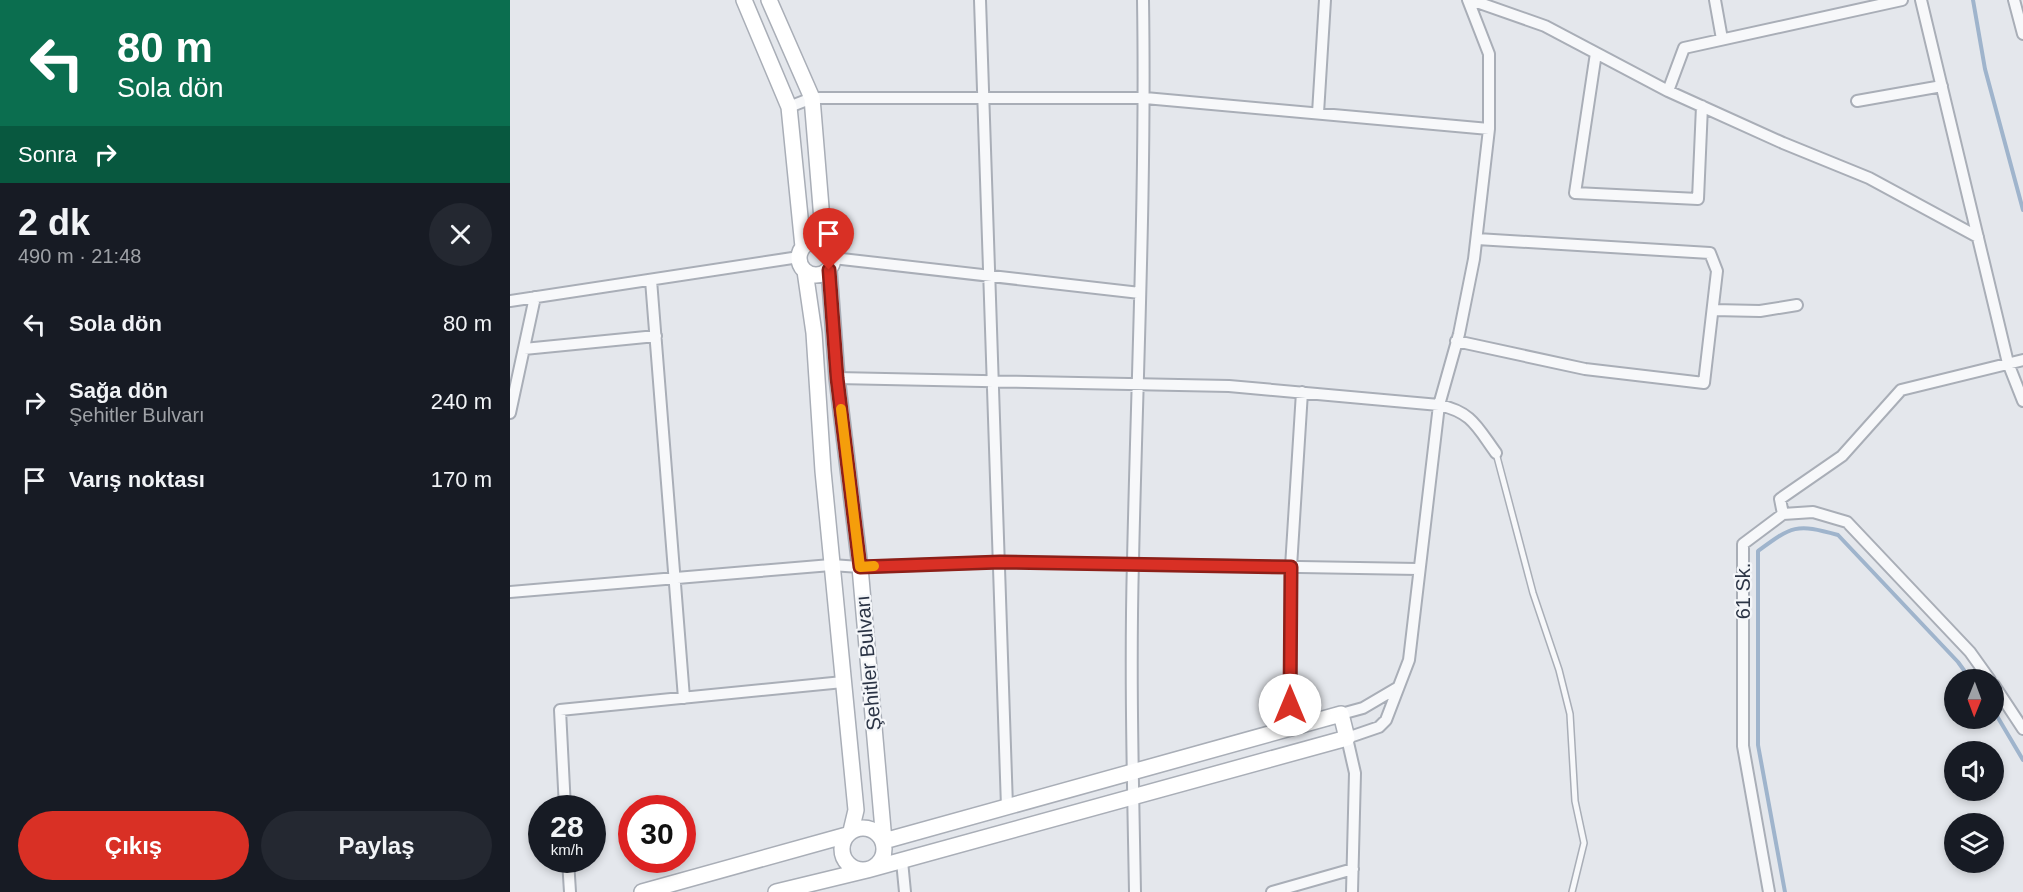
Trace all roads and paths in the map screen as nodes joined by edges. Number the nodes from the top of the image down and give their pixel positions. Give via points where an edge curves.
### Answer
1 (744, 0) edge
2 (769, 0) edge
3 (980, 0) edge
4 (1143, 0) edge
5 (1325, 0) edge
6 (1469, 0) edge
7 (1715, 0) edge
8 (1902, 0) edge
9 (1921, 0) edge
10 (2014, 0) edge
11 (2023, 34) edge
12 (1722, 39) junction
13 (1596, 53) junction
14 (1942, 86) junction
15 (1668, 91) junction
16 (985, 96) junction
17 (812, 98) junction
18 (1145, 98) junction
19 (1857, 101) dead end
20 (1702, 106) junction
21 (789, 107) junction
22 (1318, 113) junction
23 (1489, 129) junction
24 (1978, 237) junction
25 (1477, 238) junction
26 (824, 244) junction
27 (802, 258) junction
28 (831, 264) junction
29 (988, 276) junction
30 (651, 280) junction
31 (1140, 293) junction
32 (535, 297) junction
33 (510, 301) edge
34 (1797, 305) dead end
35 (1713, 310) junction
36 (656, 336) junction
37 (1456, 341) junction
38 (524, 350) junction
39 (2023, 360) edge
40 (2007, 363) junction
41 (837, 378) junction
42 (993, 381) junction
43 (1137, 384) junction
44 (1302, 392) junction
45 (2023, 401) edge
46 (1439, 405) junction
47 (510, 413) edge
48 (1496, 453) joint
49 (1783, 514) junction
50 (1000, 562) junction
51 (1132, 564) junction
52 (831, 565) junction
53 (860, 567) junction
54 (1291, 567) junction
55 (1418, 569) junction
56 (675, 579) junction
57 (510, 592) edge
58 (1982, 669) edge
59 (843, 682) junction
60 (1396, 688) junction
61 (684, 698) junction
62 (2004, 700) edge
63 (1341, 714) junction
64 (1290, 728) junction
65 (2023, 729) edge
66 (1347, 738) junction
67 (1131, 772) junction
68 (564, 795) edge
69 (1133, 797) junction
70 (1007, 807) junction
71 (849, 833) junction
72 (884, 841) junction
73 (902, 861) junction
74 (1353, 869) junction
75 (867, 870) junction
76 (569, 873) edge
77 (570, 892) edge
78 (642, 892) edge
79 (776, 892) edge
80 (905, 892) edge
81 (1135, 892) edge
82 (1272, 892) edge
83 (1352, 892) edge
84 (1572, 892) edge
85 (1769, 892) edge

1 - 21 main road, Şehitler Bulvarı
2 - 17 main road
3 - 16 street
4 - 18 street
5 - 22 street
6 - 13 street via 1545,26
6 - 23 street via 1489,54
7 - 12 street
8 - 12 street
9 - 14 street
10 - 11 street
12 - 15 street via 1684,48
13 - 15 street
13 - 20 street via 1575,193 1698,199
14 - 19 street
14 - 24 street
15 - 20 street
16 - 17 street
16 - 18 street
16 - 29 street
17 - 21 street
17 - 26 main road
18 - 22 street
18 - 31 street
20 - 24 street via 1869,178
21 - 27 main road, Şehitler Bulvarı
22 - 23 street
23 - 25 street
24 - 40 street
25 - 35 street via 1710,253 1717,271
25 - 37 street
26 - 27 main road via 813,242
26 - 28 main road
27 - 28 main road via 814,275
27 - 30 street
27 - 52 main road, Şehitler Bulvarı via 814,333
28 - 29 street
28 - 41 main road, Şehitler Bulvarı
29 - 31 street
29 - 42 street
30 - 32 street
30 - 36 street
31 - 43 street
32 - 33 street
32 - 38 street
34 - 35 street via 1753,312
35 - 37 street via 1704,383 1585,369
36 - 38 street
36 - 56 street
37 - 46 street
38 - 47 street
39 - 40 street
40 - 45 street
40 - 49 street via 1901,390 1842,456 1780,499
41 - 42 street
41 - 53 main road, Şehitler Bulvarı
42 - 43 street
42 - 50 street
43 - 44 street
43 - 51 street
44 - 46 street
44 - 54 street
46 - 48 street via 1460,410
46 - 55 street
48 - 84 lane via 1570,714 1575,801 1584,843
49 - 58 street via 1813,512 1847,522
49 - 85 street, 61 Sk. via 1743,544 1743,746
50 - 51 street
50 - 53 street
50 - 70 street
51 - 54 street
51 - 67 street
52 - 53 street
52 - 56 street
52 - 59 main road, Şehitler Bulvarı
53 - 72 main road, Şehitler Bulvarı
54 - 55 street
54 - 64 street
55 - 60 street via 1409,660
56 - 57 street
56 - 61 street
59 - 61 street
59 - 71 main road, Şehitler Bulvarı via 856,810
60 - 63 street via 1363,708
60 - 66 street via 1386,720 1379,727
61 - 68 street via 560,710
62 - 65 street
63 - 64 main road
63 - 66 main road
64 - 67 main road
66 - 69 main road
66 - 74 street via 1354,773
67 - 69 street
67 - 70 main road
69 - 73 main road
69 - 81 street
70 - 72 main road
71 - 72 main road via 858,828 873,829
71 - 75 main road, Şehitler Bulvarı via 843,856 853,868
71 - 78 main road
72 - 75 main road, Şehitler Bulvarı via 880,863
73 - 75 main road
73 - 80 street
74 - 82 street
74 - 83 street
75 - 79 main road
76 - 77 street

